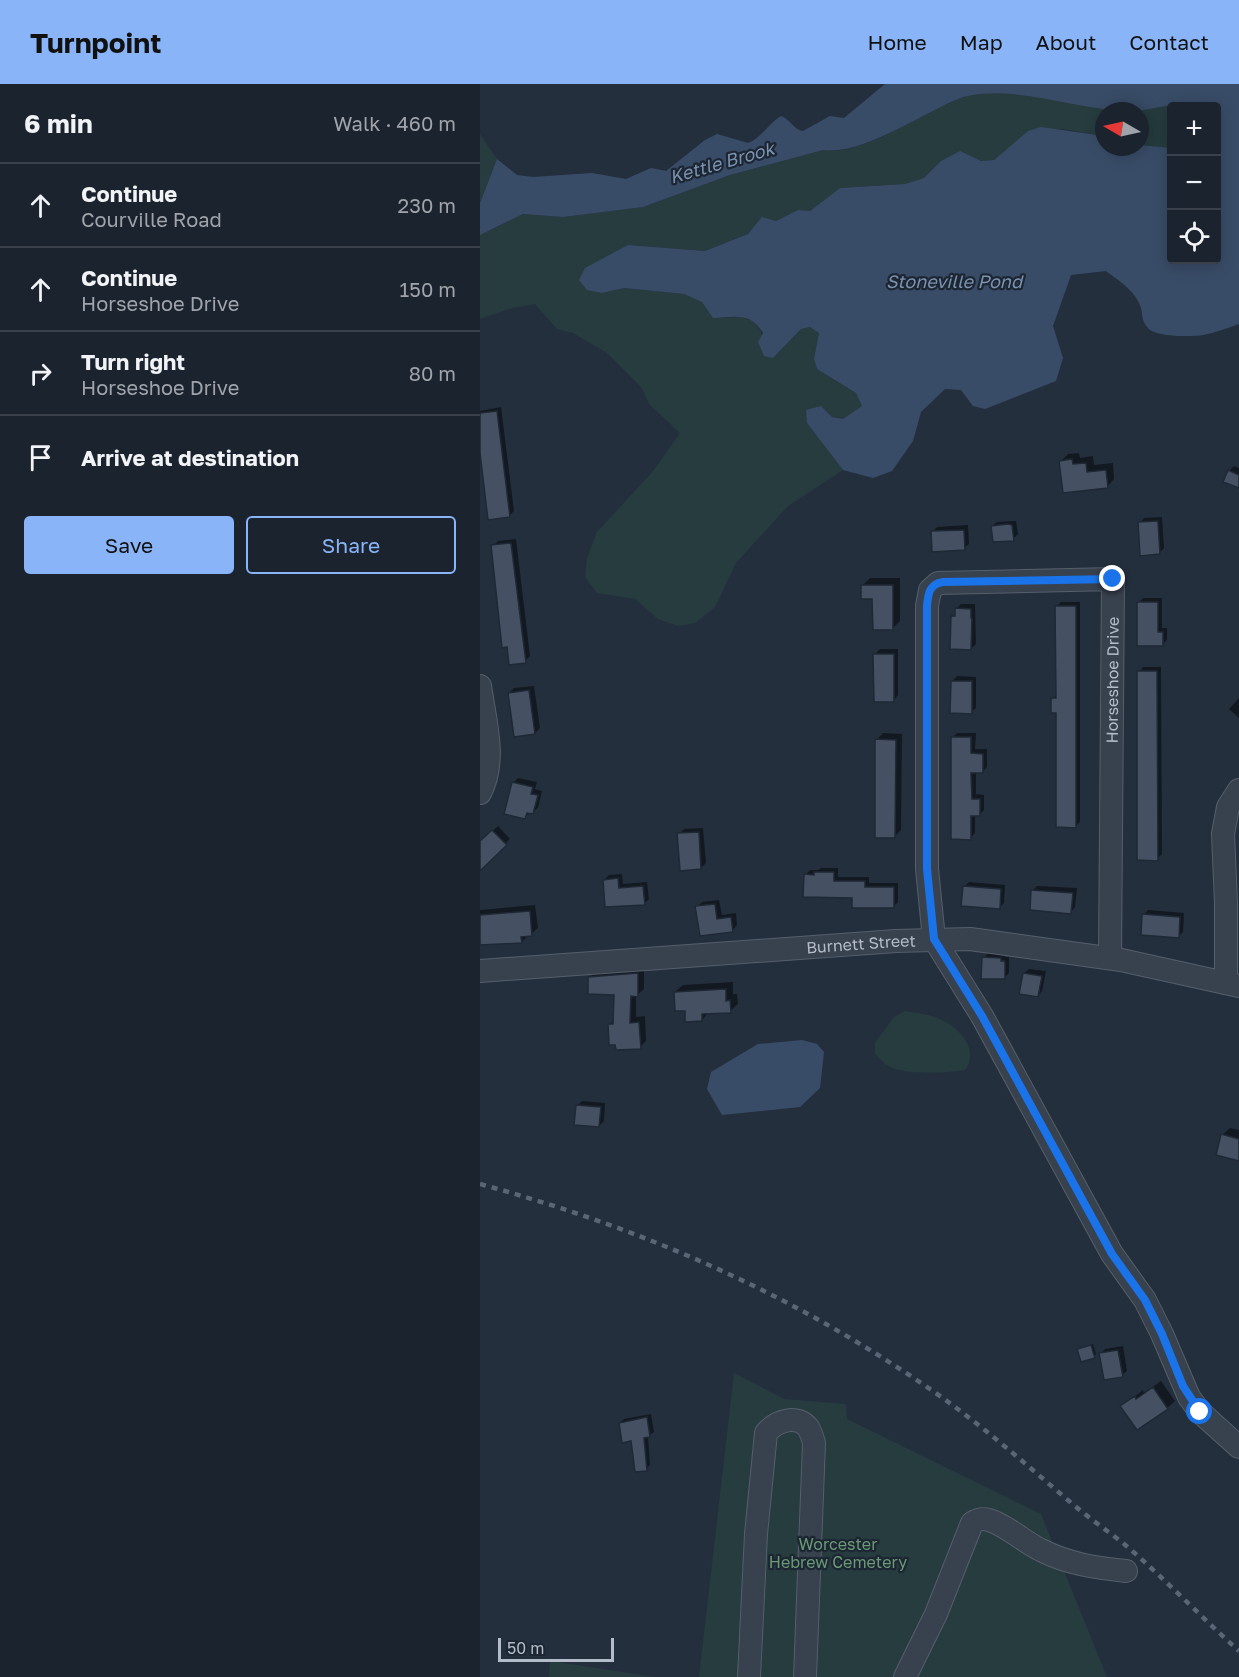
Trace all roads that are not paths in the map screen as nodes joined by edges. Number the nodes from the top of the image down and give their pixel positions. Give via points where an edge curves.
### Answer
1 (480, 686) edge
2 (1239, 790) edge
3 (480, 793) edge
4 (934, 939) junction
5 (1110, 958) junction
6 (480, 971) edge
7 (1232, 985) edge
8 (1239, 1446) edge
9 (1126, 1571) dead end
10 (749, 1677) edge
11 (805, 1677) edge
12 (905, 1677) edge

1 - 3 street via 489,761
2 - 7 street via 1228,807 1224,827
4 - 5 street, Burnett Street via 984,940
4 - 5 street, Horseshoe Drive via 927,869 930,590 943,582 1113,579
4 - 6 street, Burnett Street
4 - 8 street via 982,1016 1112,1254 1145,1300 1189,1397 1200,1412
5 - 7 street, Burnett Street
9 - 12 street via 1067,1561 992,1521 975,1521
10 - 11 street via 766,1433 772,1425 796,1420 808,1427 814,1443

